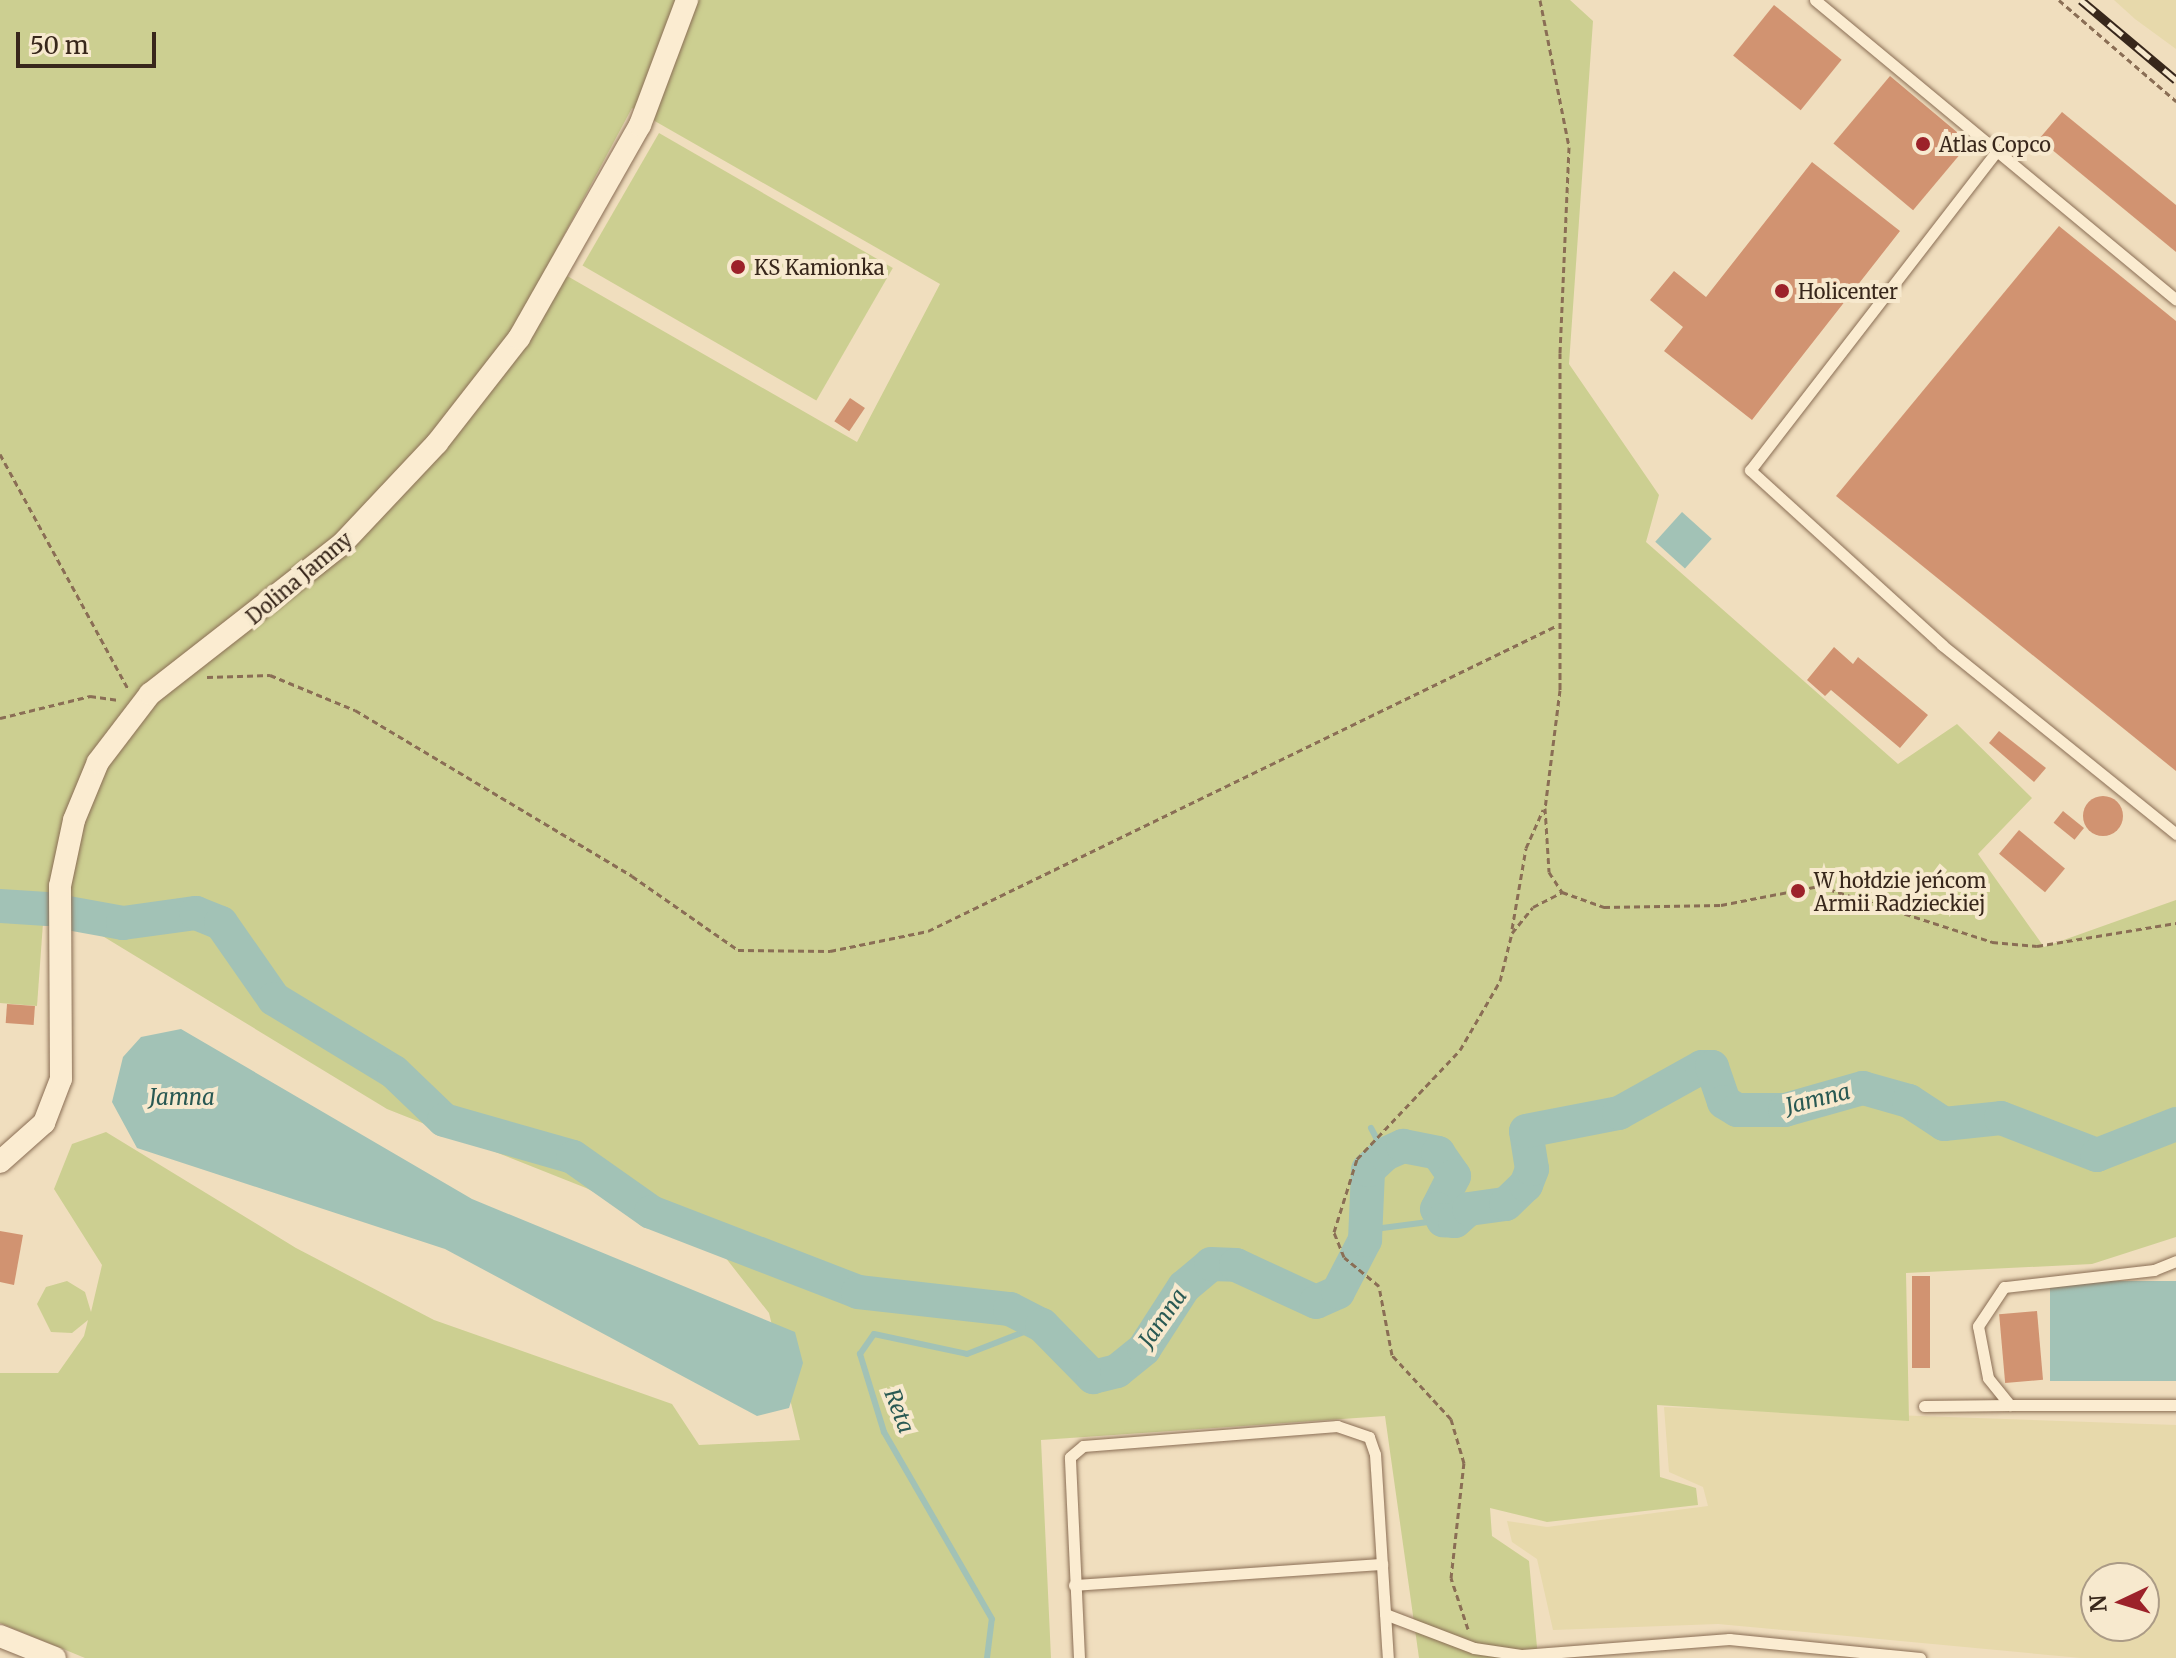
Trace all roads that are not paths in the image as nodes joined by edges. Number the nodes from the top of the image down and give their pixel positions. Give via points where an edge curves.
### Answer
1 (687, 0) edge
2 (1815, 0) edge
3 (1996, 152) junction
4 (2176, 300) edge
5 (2176, 834) edge
6 (0, 1162) edge
7 (2176, 1261) edge
8 (2010, 1405) junction
9 (2176, 1405) edge
10 (1924, 1406) dead end
11 (1382, 1564) junction
12 (1074, 1585) junction
13 (1385, 1614) junction
14 (0, 1636) edge
15 (55, 1658) edge
16 (1079, 1658) edge
17 (1388, 1658) edge
18 (1920, 1658) edge

1 - 6 street, Dolina Jamny via 640,125 519,338 437,443 341,545 137,708 98,762 74,820 60,886 64,1058 56,1096 44,1123
2 - 3 lane
3 - 4 lane
3 - 5 lane via 1750,470 1942,645
7 - 8 lane via 2004,1287 1978,1326 1988,1378
8 - 9 lane
8 - 10 lane
11 - 12 lane
11 - 12 lane via 1375,1454 1369,1437 1337,1426 1083,1446 1065,1469
11 - 13 lane
12 - 16 lane
13 - 17 lane
13 - 18 lane via 1474,1648 1570,1654 1729,1639
14 - 15 street

